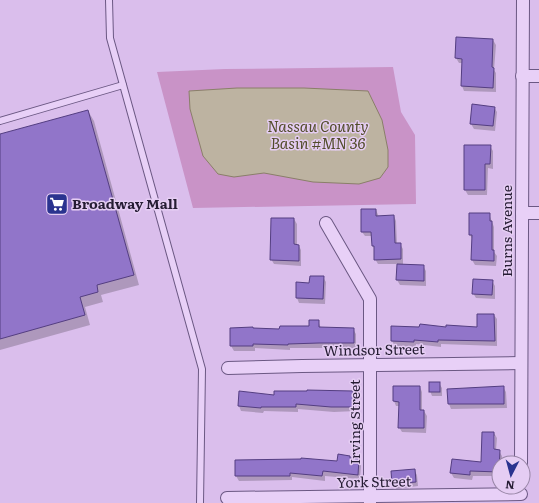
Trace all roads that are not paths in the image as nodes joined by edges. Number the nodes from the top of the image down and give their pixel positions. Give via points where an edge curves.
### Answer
1 (109, 0) edge
2 (523, 0) edge
3 (522, 76) junction
4 (539, 76) edge
5 (123, 85) junction
6 (0, 121) edge
7 (522, 213) junction
8 (539, 213) edge
9 (326, 223) dead end
10 (521, 363) junction
11 (370, 365) junction
12 (228, 368) dead end
13 (521, 455) edge
14 (521, 495) edge
15 (227, 498) dead end
16 (370, 500) edge
17 (200, 503) edge

1 - 5 lane via 110,38
2 - 3 street, Burns Avenue
3 - 4 street
3 - 7 street, Burns Avenue
5 - 6 lane
5 - 17 lane via 202,368
7 - 8 street
7 - 10 street, Burns Avenue
9 - 11 street, Irving Street via 370,299
10 - 11 street, Windsor Street
10 - 13 street, Burns Avenue
11 - 12 street, Windsor Street
11 - 16 street, Irving Street
14 - 16 street, York Street
15 - 16 street, York Street

